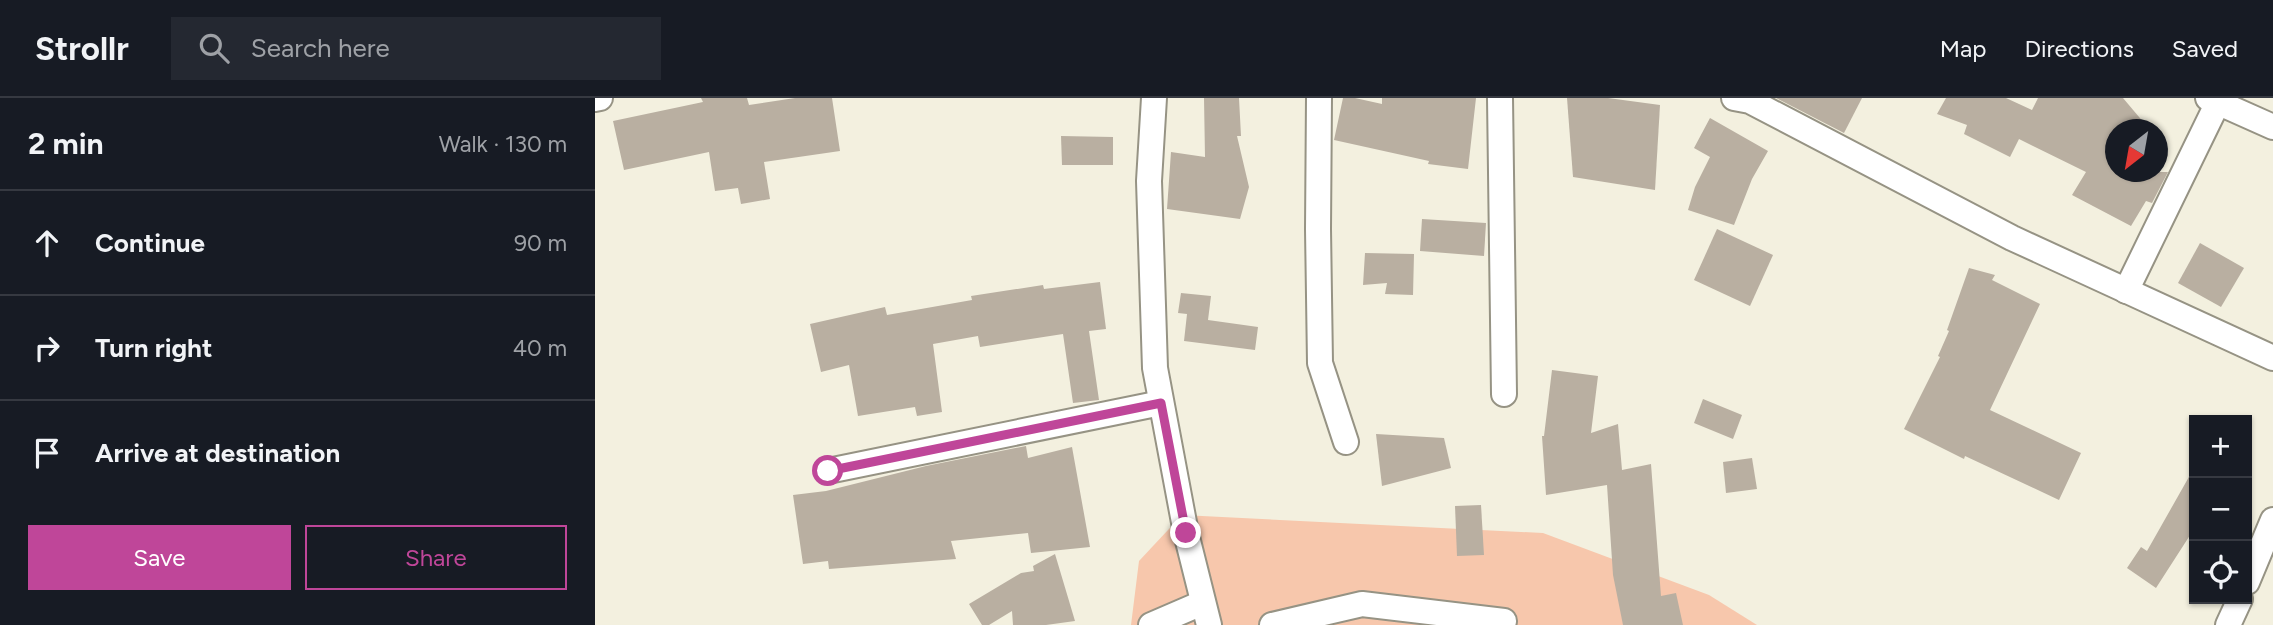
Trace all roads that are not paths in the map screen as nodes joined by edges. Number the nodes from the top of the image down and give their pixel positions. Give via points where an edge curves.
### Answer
1 (1154, 98) edge
2 (1319, 98) edge
3 (1500, 98) edge
4 (1734, 98) edge
5 (2215, 99) edge
6 (2273, 127) edge
7 (2126, 291) junction
8 (2273, 358) edge
9 (1504, 394) dead end
10 (1161, 403) junction
11 (1346, 442) dead end
12 (828, 471) dead end
13 (2273, 520) edge
14 (2252, 570) edge
15 (2238, 604) edge
16 (1206, 614) edge
17 (1504, 621) dead end
18 (1151, 625) edge
19 (1272, 625) edge
20 (2228, 625) edge

1 - 10 street via 1149,181 1155,368
2 - 11 street via 1320,363
3 - 9 street
4 - 7 street via 1750,101 2012,239
5 - 6 street
5 - 7 street
7 - 8 street
10 - 12 street
10 - 16 street
13 - 14 street
15 - 20 street
16 - 18 street
17 - 19 street via 1362,604

